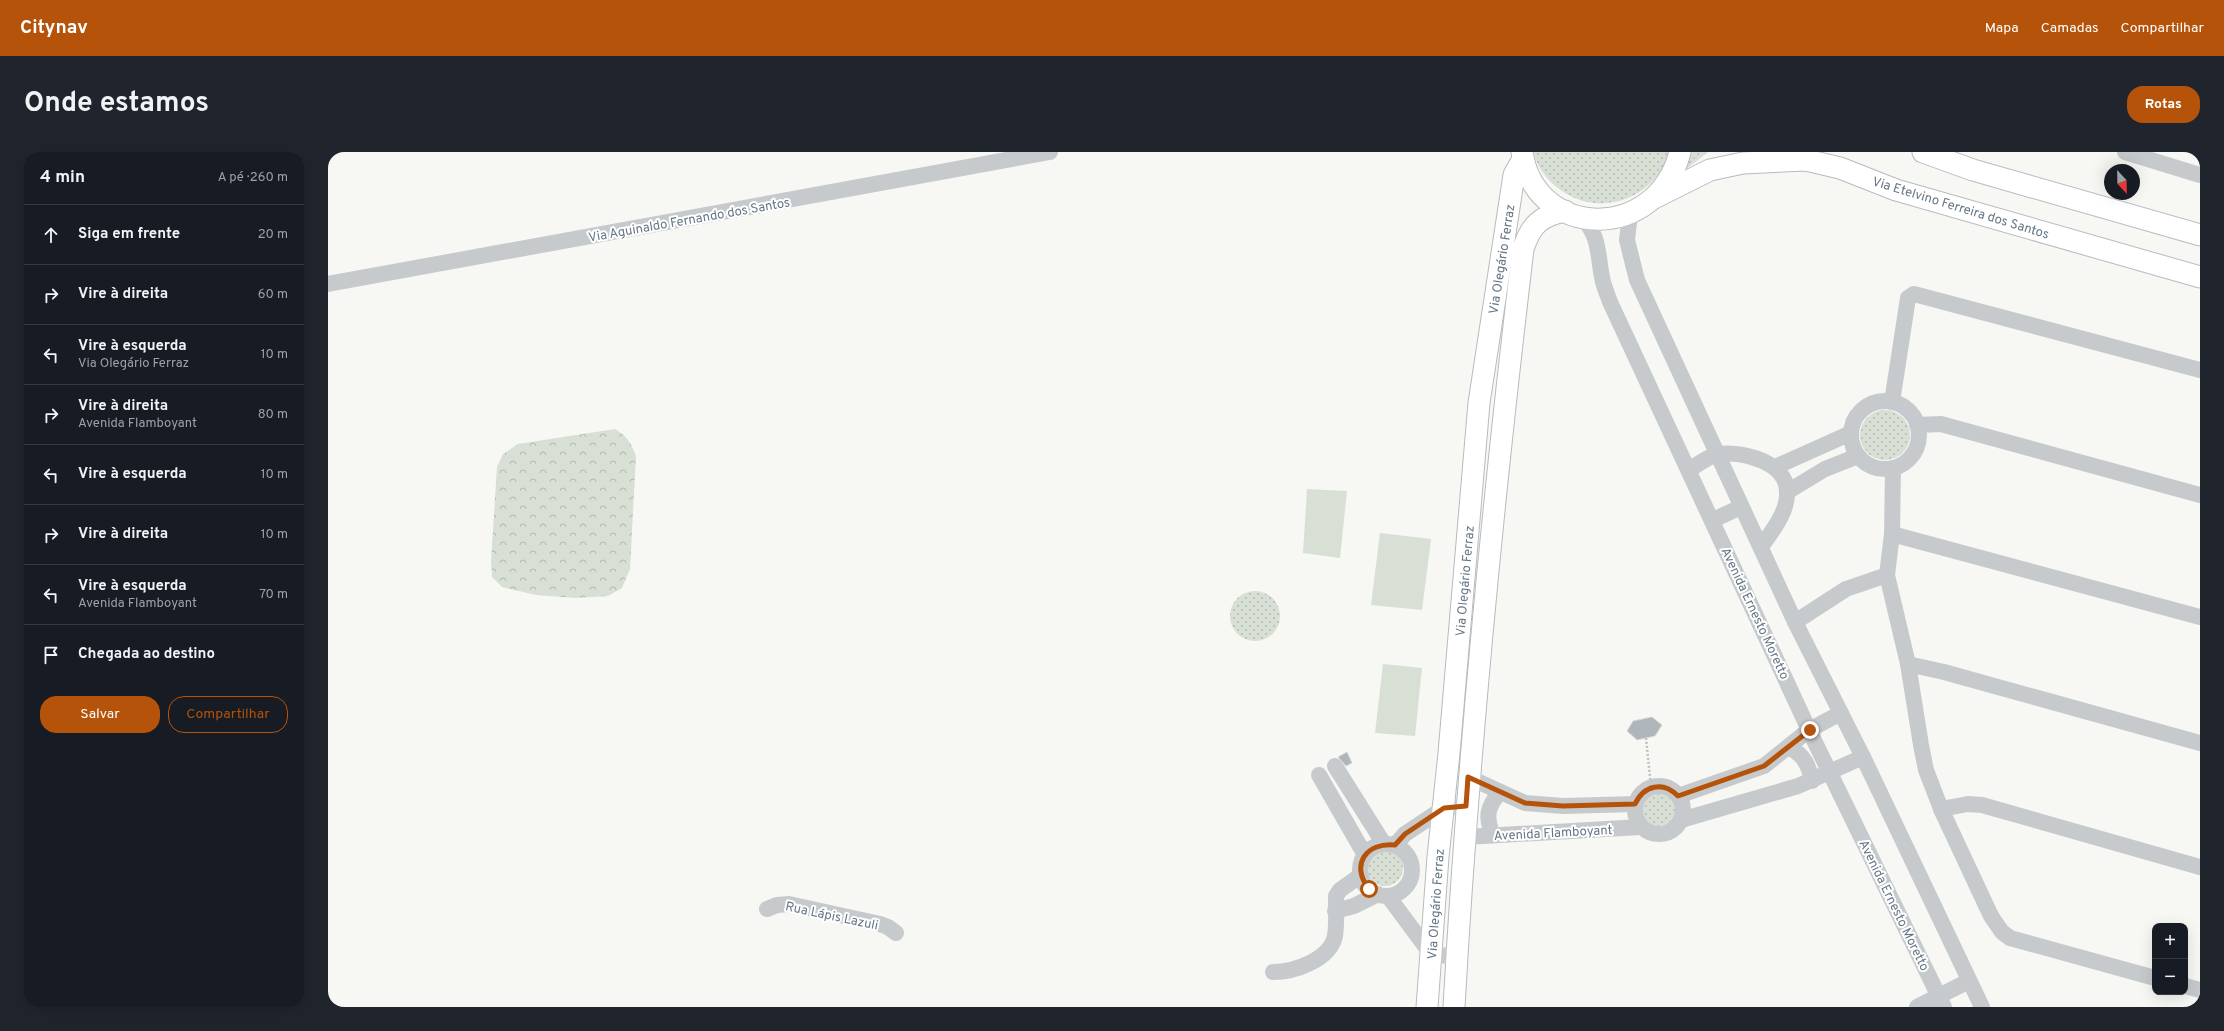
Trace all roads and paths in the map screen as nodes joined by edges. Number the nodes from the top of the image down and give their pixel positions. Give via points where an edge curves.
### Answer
1 (1050, 152) edge
2 (1680, 152) edge
3 (1923, 152) edge
4 (2125, 152) edge
5 (1522, 155) edge
6 (2200, 175) edge
7 (1654, 198) junction
8 (1572, 214) junction
9 (1630, 214) junction
10 (2200, 236) edge
11 (2200, 276) edge
12 (328, 284) edge
13 (2200, 370) edge
14 (1892, 402) junction
15 (1917, 425) junction
16 (1851, 433) junction
17 (1718, 454) junction
18 (1858, 456) junction
19 (1789, 460) junction
20 (1775, 468) junction
21 (1893, 468) junction
22 (1689, 470) junction
23 (1801, 483) junction
24 (1787, 492) junction
25 (2200, 495) edge
26 (1741, 507) junction
27 (1713, 520) junction
28 (1892, 534) junction
29 (1761, 547) junction
30 (1887, 575) junction
31 (2200, 617) edge
32 (1795, 622) junction
33 (1908, 664) junction
34 (1841, 713) junction
35 (1810, 730) junction
36 (1646, 738) dead end
37 (2200, 743) edge
38 (1790, 748) junction
39 (1863, 757) junction
40 (1335, 766) dead end
41 (1831, 773) junction
42 (1319, 775) dead end
43 (1468, 777) junction
44 (1812, 781) junction
45 (1651, 787) junction
46 (1500, 792) junction
47 (1678, 796) junction
48 (1635, 804) junction
49 (1466, 806) junction
50 (1444, 808) junction
51 (1940, 809) junction
52 (1681, 820) junction
53 (1641, 827) junction
54 (1493, 835) junction
55 (1466, 837) junction
56 (1389, 844) junction
57 (1365, 855) junction
58 (2200, 867) edge
59 (1361, 875) junction
60 (1383, 895) junction
61 (767, 909) dead end
62 (1336, 911) junction
63 (896, 933) dead end
64 (1431, 954) junction
65 (1457, 958) junction
66 (1273, 972) dead end
67 (2152, 977) edge
68 (1969, 981) junction
69 (2188, 987) edge
70 (2200, 990) edge
71 (1941, 1002) edge
72 (1427, 1007) edge
73 (1454, 1007) edge
74 (1917, 1007) edge
75 (1982, 1007) edge

1 - 12 street, Via Aguinaldo Fernando dos Santos
2 - 7 main road via 1667,184
3 - 10 main road via 1973,170
4 - 6 street
5 - 8 main road via 1534,184 1548,200
5 - 50 main road, Via Olegário Ferraz via 1514,175 1479,403
7 - 9 main road
7 - 11 main road, Via Etelvino Ferreira dos Santos via 1710,170 1743,163 1806,160 1840,168 1896,190
8 - 9 main road via 1595,219 1612,219
8 - 22 street, Avenida Ernesto Moretto via 1590,225 1596,238 1603,282 1610,302
8 - 43 main road, Via Olegário Ferraz via 1548,214 1529,232 1523,249 1510,352
9 - 17 street via 1627,240 1637,280
13 - 14 street via 1914,294 1908,298
14 - 15 street via 1910,412
14 - 16 street via 1876,403 1862,411 1853,424
15 - 21 street via 1919,433 1916,450 1905,463
15 - 25 street via 1941,424
16 - 18 street
16 - 19 street
17 - 20 street via 1743,454
17 - 22 street
17 - 26 street
18 - 21 street via 1872,466
18 - 23 street via 1825,469
19 - 20 street
19 - 23 street
20 - 24 street via 1783,479
21 - 28 street
22 - 27 street, Avenida Ernesto Moretto
23 - 24 street
24 - 29 street via 1778,523
26 - 27 street
26 - 29 street
27 - 35 street, Avenida Ernesto Moretto
28 - 30 street
28 - 31 street
29 - 32 street
30 - 32 street via 1846,589
30 - 33 street
32 - 34 street
33 - 37 street
33 - 51 street via 1926,770
34 - 35 street
34 - 39 street
35 - 38 street
35 - 41 street, Avenida Ernesto Moretto
36 - 45 path
38 - 44 street via 1797,751 1805,760
38 - 47 street via 1764,766
39 - 41 street
39 - 68 street
40 - 56 street
41 - 44 street
41 - 71 street, Avenida Ernesto Moretto
42 - 57 street
43 - 46 street, Avenida Flamboyant
43 - 49 main road, Via Olegário Ferraz
44 - 52 street
45 - 47 street via 1666,787
45 - 48 street via 1644,791
46 - 48 street, Avenida Flamboyant via 1525,803 1563,806
46 - 54 street via 1488,808 1487,816
47 - 52 street via 1683,812
48 - 53 street via 1636,820
49 - 50 street
49 - 55 main road, Via Olegário Ferraz
50 - 56 street
50 - 64 main road, Via Olegário Ferraz
51 - 58 street via 1968,804 1982,805
51 - 67 street via 1991,916 2006,935
52 - 53 street via 1671,832 1663,834 1655,834
53 - 54 street, Avenida Flamboyant
54 - 55 street, Avenida Flamboyant
55 - 65 main road, Via Olegário Ferraz
56 - 57 street via 1374,847
56 - 60 street via 1404,851 1410,858 1411,878 1397,893
57 - 59 street via 1361,863
59 - 60 street via 1369,889
59 - 62 street via 1340,890 1336,896
60 - 62 street
60 - 64 street
61 - 63 street, Rua Lápis Lazuli via 789,904 880,924
62 - 66 street via 1335,935 1331,946 1322,955 1285,972
64 - 65 street
64 - 72 main road, Via Olegário Ferraz
65 - 73 main road, Via Olegário Ferraz
68 - 71 street
68 - 75 street
69 - 70 street
71 - 74 street

